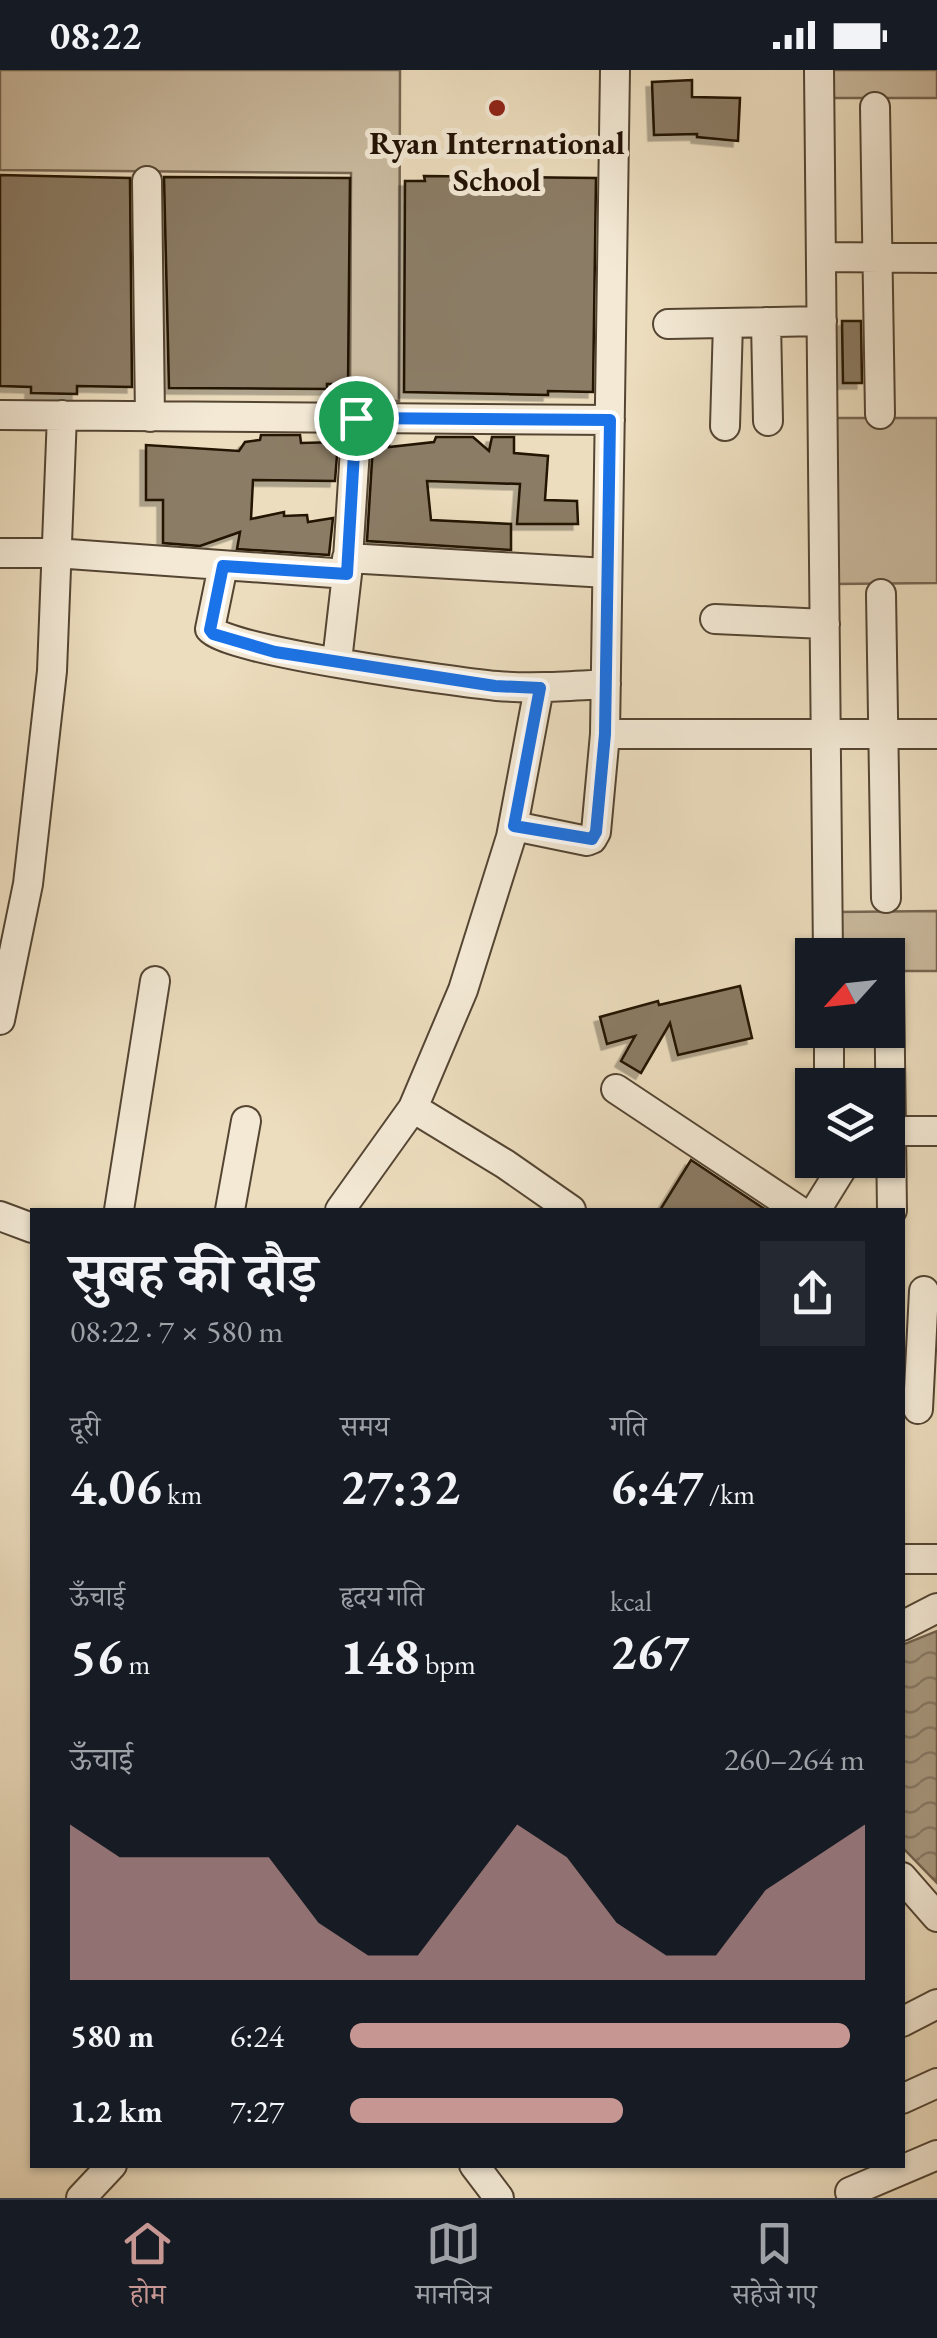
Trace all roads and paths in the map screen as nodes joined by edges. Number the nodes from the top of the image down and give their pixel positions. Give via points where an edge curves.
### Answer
1 (615, 70) edge
2 (819, 70) edge
3 (875, 107) dead end
4 (146, 181) dead end
5 (822, 257) junction
6 (877, 257) junction
7 (937, 258) edge
8 (822, 321) junction
9 (766, 322) junction
10 (728, 323) junction
11 (668, 324) dead end
12 (880, 414) dead end
13 (0, 415) edge
14 (62, 415) junction
15 (150, 417) junction
16 (356, 418) junction
17 (610, 420) junction
18 (768, 421) dead end
19 (725, 426) dead end
20 (0, 553) edge
21 (55, 553) junction
22 (223, 566) junction
23 (347, 566) junction
24 (608, 573) junction
25 (882, 594) dead end
26 (715, 619) dead end
27 (825, 624) junction
28 (337, 661) junction
29 (606, 684) junction
30 (540, 688) junction
31 (605, 734) junction
32 (826, 734) junction
33 (884, 734) junction
34 (937, 734) edge
35 (514, 826) junction
36 (886, 898) dead end
37 (828, 938) edge
38 (155, 980) dead end
39 (0, 1020) edge
40 (616, 1089) dead end
41 (412, 1108) junction
42 (246, 1121) dead end
43 (937, 1130) edge
44 (905, 1131) edge
45 (836, 1178) edge
46 (891, 1178) edge
47 (118, 1208) edge
48 (230, 1208) edge
49 (341, 1208) edge
50 (568, 1208) edge
51 (795, 1208) edge
52 (817, 1208) edge
53 (892, 1208) edge
54 (0, 1216) edge
55 (30, 1227) edge
56 (921, 1291) edge
57 (919, 1409) edge
58 (937, 1558) edge
59 (905, 1559) edge
60 (937, 1608) edge
61 (905, 1624) edge
62 (908, 1890) edge
63 (937, 1917) edge
64 (937, 2004) edge
65 (905, 2020) edge
66 (937, 2083) edge
67 (905, 2098) edge
68 (937, 2155) edge
69 (109, 2168) edge
70 (476, 2168) edge
71 (850, 2192) dead end
72 (81, 2198) edge
73 (499, 2198) edge

1 - 17 street
2 - 5 street
3 - 6 street
4 - 15 street
5 - 6 street
5 - 8 street
6 - 7 street
6 - 12 street
8 - 9 street
8 - 27 street
9 - 10 street
9 - 18 street
10 - 11 street
10 - 19 street
13 - 14 street
14 - 15 street
14 - 21 street
15 - 16 street
16 - 17 street
16 - 23 street
17 - 24 street
20 - 21 street
21 - 22 street
21 - 39 street via 52,671 28,884
22 - 23 street
22 - 28 street via 213,634
23 - 24 street
23 - 28 street
24 - 29 street
25 - 33 street
26 - 27 street
27 - 32 street
28 - 30 street
29 - 30 street
29 - 31 street
30 - 35 street
31 - 32 street
31 - 35 street via 592,839
32 - 33 street
32 - 37 street
33 - 34 street
33 - 36 street
35 - 41 street via 463,990
38 - 47 street
40 - 51 street
41 - 49 street
41 - 50 street
42 - 48 street
43 - 44 street
45 - 52 street
46 - 53 street
54 - 55 street
56 - 57 street
58 - 59 street
60 - 61 street
62 - 63 street
64 - 65 street
66 - 67 street
68 - 71 street
69 - 72 street
70 - 73 street

